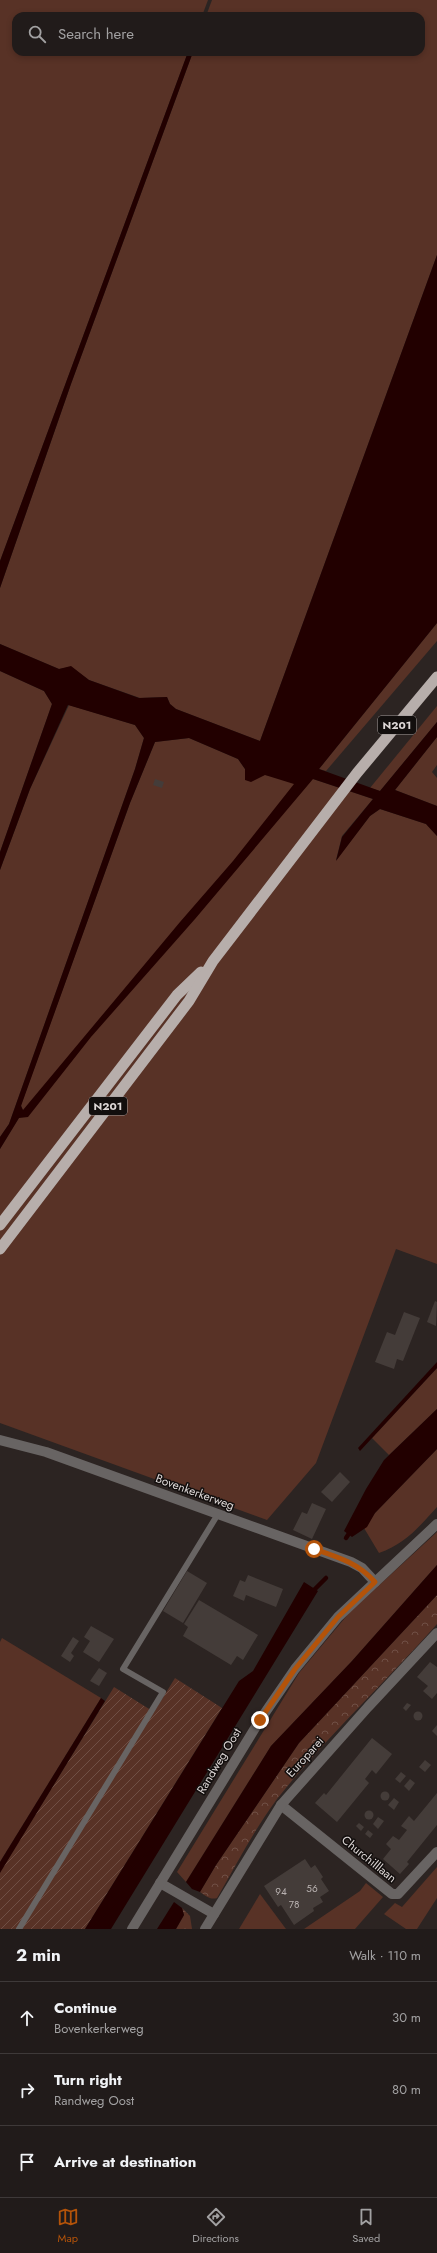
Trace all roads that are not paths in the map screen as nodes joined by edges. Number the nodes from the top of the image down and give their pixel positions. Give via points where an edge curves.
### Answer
1 (437, 677) edge
2 (213, 961) junction
3 (0, 1225) edge
4 (0, 1249) edge
5 (0, 1440) edge
6 (218, 1514) junction
7 (437, 1524) edge
8 (375, 1582) junction
9 (437, 1633) edge
10 (281, 1805) junction
11 (437, 1852) edge
12 (160, 1883) junction
13 (214, 1914) junction
14 (19, 1929) edge
15 (132, 1929) edge
16 (206, 1929) edge

1 - 2 highway, N201 via 357,773
2 - 3 highway, N201 via 177,995
2 - 4 highway, N201 via 189,1000
5 - 6 street, Bovenkerkerweg via 46,1452
6 - 8 street, Bovenkerkerweg via 351,1562 362,1568
6 - 14 lane via 123,1669 163,1692
7 - 8 street, Randweg Oost
8 - 12 street, Randweg Oost via 338,1617 295,1669 260,1720
9 - 10 street, Europarei
10 - 11 street, Churchilllaan via 392,1894 398,1894
10 - 13 street, Europarei
12 - 13 street
12 - 15 street, Randweg Oost
13 - 16 street, Europarei

